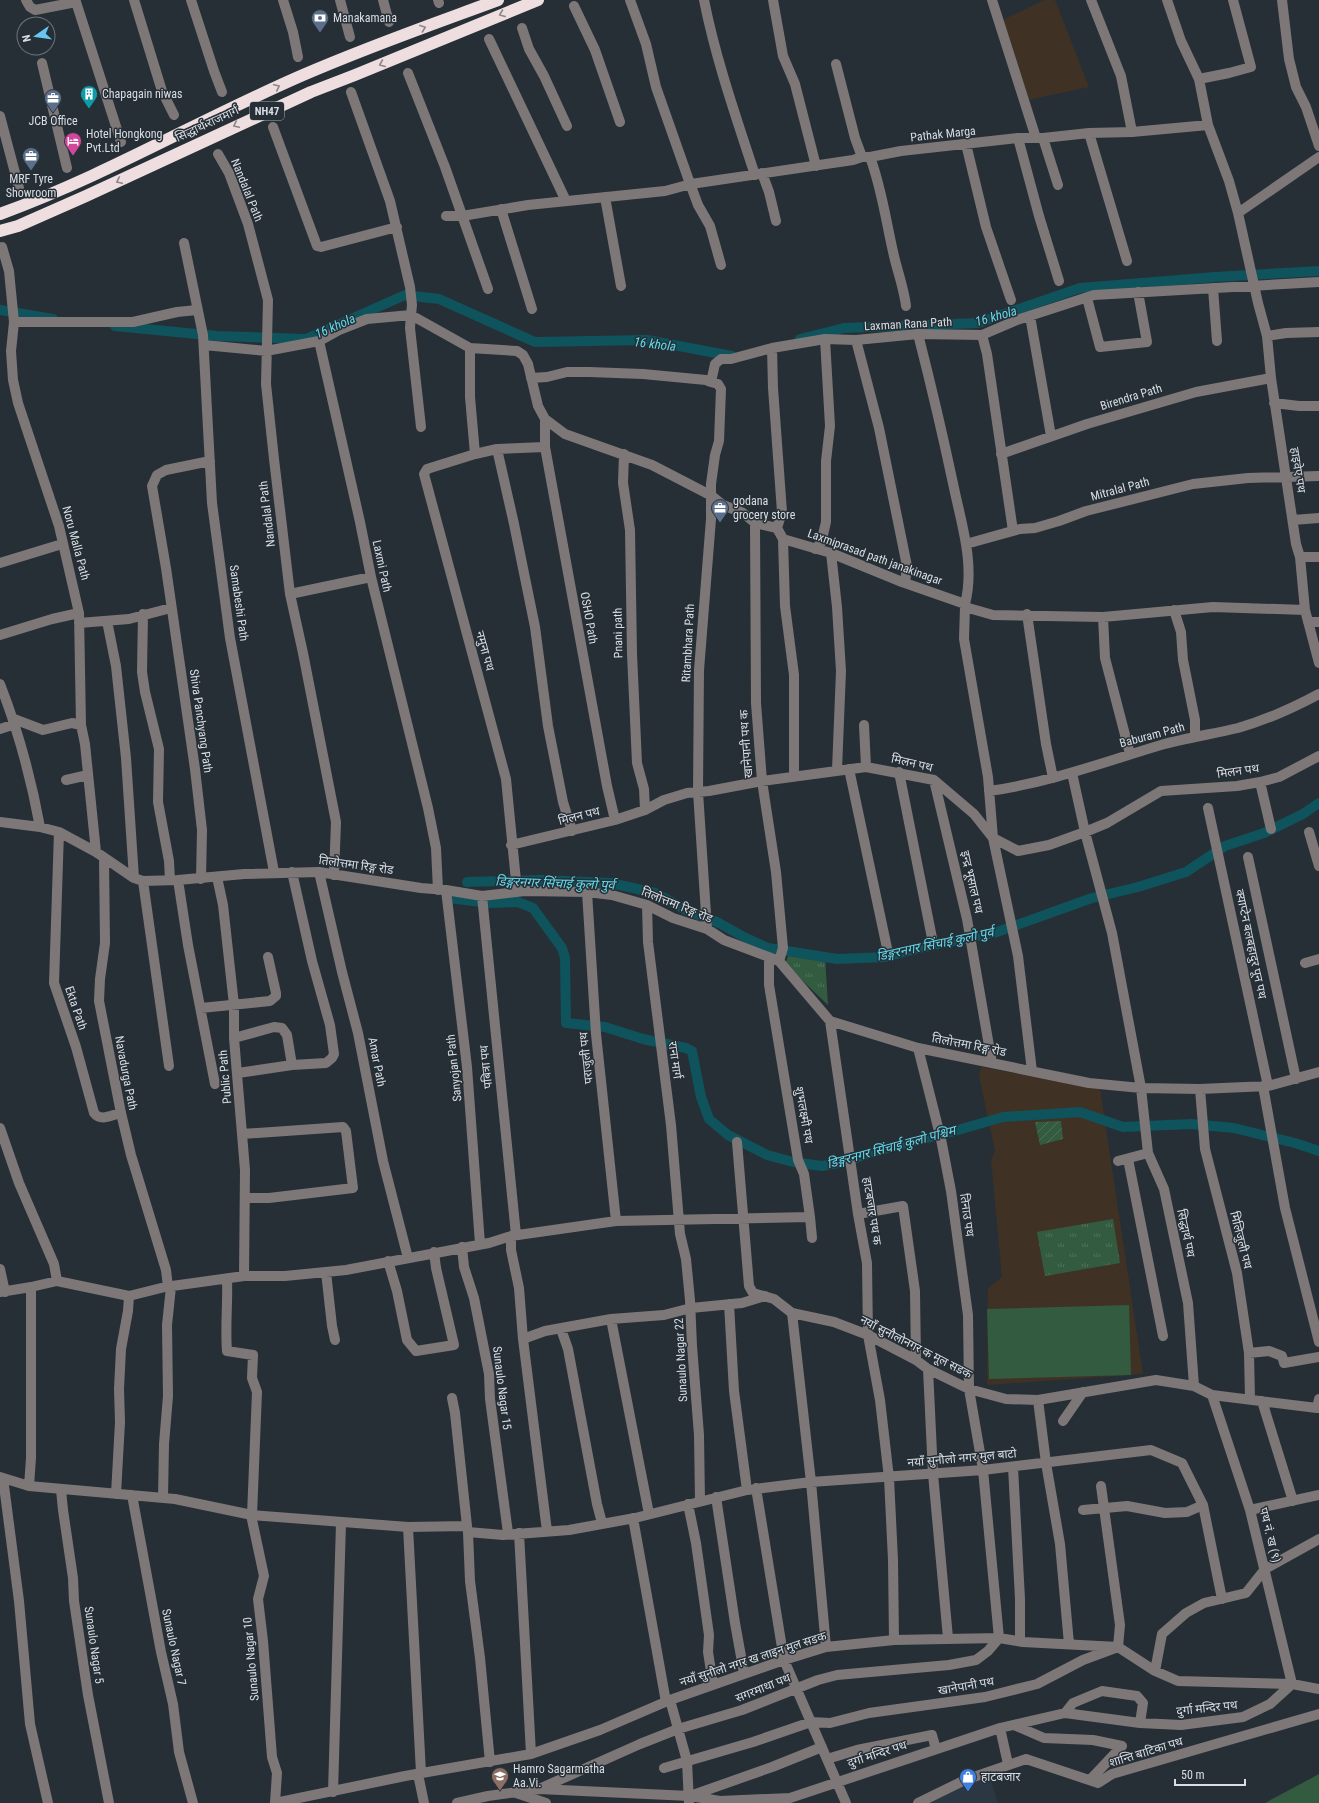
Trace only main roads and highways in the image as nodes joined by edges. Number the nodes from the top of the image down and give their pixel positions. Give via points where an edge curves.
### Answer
1 (498, 0) edge
2 (538, 0) edge
3 (0, 214) edge
4 (0, 231) edge

3 -> 1 highway, सिद्धार्थ राजमार्ग / NH47 via 78,183 303,75
2 -> 4 highway, सिद्धार्थ राजमार्ग / NH47 via 311,92 86,196 18,226

